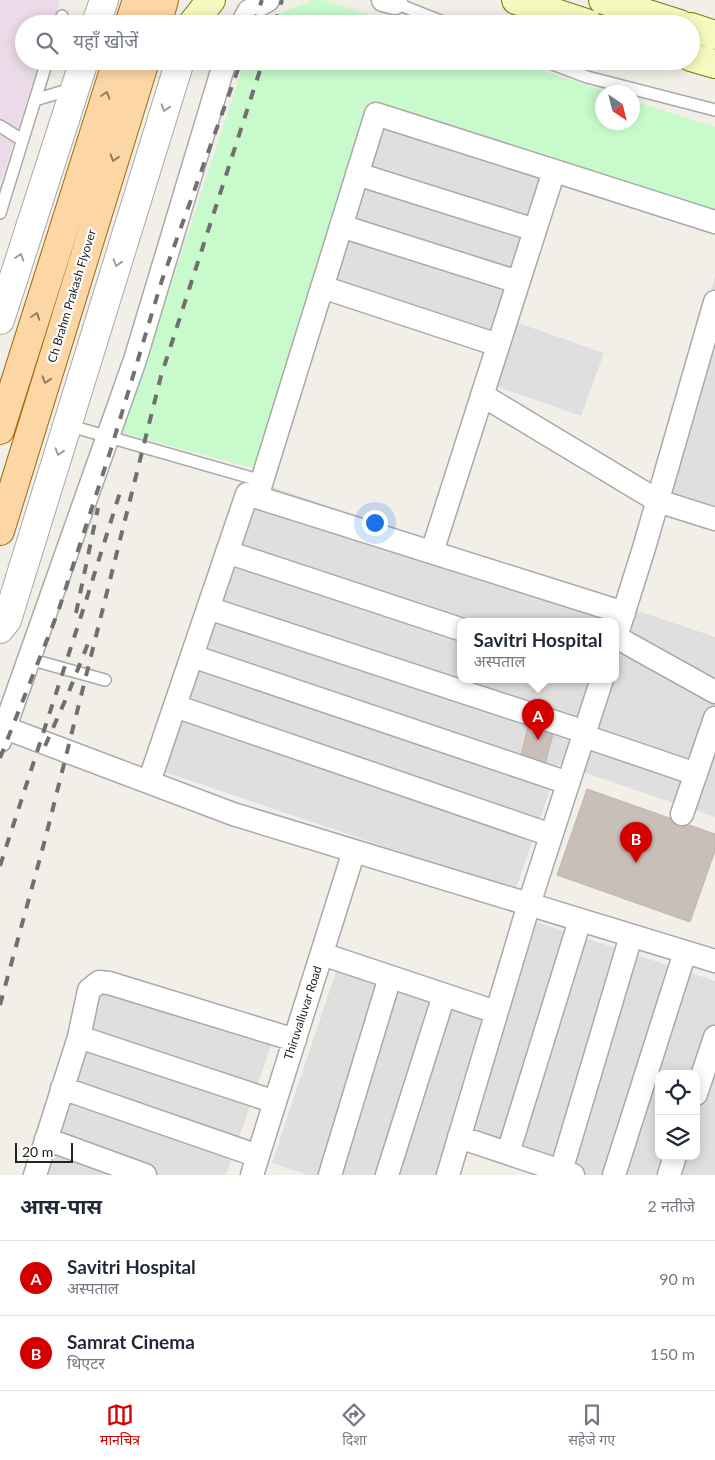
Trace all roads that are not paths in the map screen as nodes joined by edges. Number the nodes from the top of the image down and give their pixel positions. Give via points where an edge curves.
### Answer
1 (104, 0) edge
2 (137, 0) edge
3 (164, 0) edge
4 (200, 0) edge
5 (211, 0) edge
6 (268, 0) edge
7 (516, 0) edge
8 (603, 0) edge
9 (391, 1) edge
10 (99, 15) edge
11 (132, 15) edge
12 (160, 15) edge
13 (195, 15) edge
14 (199, 15) edge
15 (247, 15) edge
16 (426, 15) edge
17 (562, 15) edge
18 (651, 15) edge
19 (700, 30) edge
20 (715, 35) edge
21 (700, 60) edge
22 (715, 64) edge
23 (44, 70) edge
24 (81, 70) edge
25 (114, 70) edge
26 (142, 70) edge
27 (173, 70) edge
28 (222, 70) edge
29 (569, 70) edge
30 (76, 88) junction
31 (35, 100) junction
32 (715, 110) edge
33 (0, 126) edge
34 (22, 140) junction
35 (554, 170) junction
36 (357, 174) junction
37 (0, 213) edge
38 (715, 222) edge
39 (341, 226) junction
40 (535, 230) junction
41 (518, 282) junction
42 (322, 287) junction
43 (715, 302) edge
44 (0, 320) edge
45 (498, 345) junction
46 (482, 394) junction
47 (67, 425) junction
48 (0, 430) edge
49 (109, 437) junction
50 (259, 489) junction
51 (658, 501) junction
52 (715, 519) edge
53 (0, 531) edge
54 (227, 552) junction
55 (432, 552) junction
56 (208, 608) junction
57 (624, 613) junction
58 (457, 627) edge
59 (619, 628) edge
60 (0, 629) edge
61 (619, 639) edge
62 (192, 656) junction
63 (29, 659) junction
64 (105, 680) dead end
65 (601, 683) edge
66 (715, 692) edge
67 (175, 706) junction
68 (715, 718) edge
69 (2, 732) edge
70 (584, 734) junction
71 (696, 774) junction
72 (149, 782) junction
73 (568, 783) junction
74 (682, 814) dead end
75 (551, 835) junction
76 (354, 851) junction
77 (529, 904) junction
78 (580, 920) junction
79 (631, 936) junction
80 (685, 952) junction
81 (322, 954) junction
82 (715, 961) edge
83 (390, 977) junction
84 (444, 995) junction
85 (496, 1012) junction
86 (79, 1037) junction
87 (715, 1037) edge
88 (295, 1040) junction
89 (709, 1073) edge
90 (62, 1088) junction
91 (700, 1088) edge
92 (275, 1102) junction
93 (459, 1137) junction
94 (46, 1139) junction
95 (508, 1154) junction
96 (674, 1160) edge
97 (256, 1170) edge
98 (567, 1173) edge
99 (35, 1175) edge
100 (145, 1175) edge
101 (330, 1175) edge
102 (387, 1175) edge
103 (448, 1175) edge
104 (614, 1175) edge
105 (669, 1175) edge

1 - 10 street
2 - 11 main road
3 - 12 main road
4 - 13 street
5 - 14 main road
6 - 15 street
7 - 17 main road
8 - 18 main road
9 - 16 lane
19 - 20 main road
21 - 22 main road
23 - 31 lane
24 - 30 street
48 -> 25 main road
26 -> 53 main road, Ch Brahm Prakash Flyover
27 -> 47 street
28 - 49 street
29 - 32 lane
30 - 31 lane
44 -> 30 street
31 - 34 lane
33 - 34 lane
34 - 37 lane
35 - 36 street via 376,114
35 - 38 street
35 - 40 street
36 - 39 street
36 - 40 street
39 - 41 street
39 - 42 street
40 - 41 street
41 - 45 street
42 - 45 street
42 - 50 street
43 - 51 street
45 - 46 street
46 - 51 street
46 - 55 street
47 - 49 lane
47 -> 60 street via 7,620
49 - 50 lane
49 - 63 street
50 - 54 street via 247,494
50 - 55 street
51 - 52 street
51 - 57 street
54 - 56 street
54 - 58 street
55 - 57 street
56 - 62 street
56 - 70 street
57 - 59 street
61 - 66 street
62 - 67 street
62 - 73 street
63 - 64 lane
63 - 69 street
65 - 70 street
67 - 72 street
67 - 75 street
68 - 71 street
69 - 72 street
70 - 71 street
70 - 73 street
71 - 74 street
72 - 76 street via 233,814
73 - 75 street
75 - 77 street
76 - 77 street
76 - 81 street, Thiruvalluvar Road
77 - 78 street
77 - 85 street
78 - 79 street
78 - 95 street
79 - 80 street
79 - 98 street
80 - 82 street
80 - 104 street
81 - 83 street
81 - 88 street, Thiruvalluvar Road
83 - 84 street
83 - 101 street
84 - 85 street
84 - 102 street
85 - 93 street
86 - 88 street via 89,990 99,982
86 - 90 street
86 - 92 street
87 - 89 street
88 - 92 street, Thiruvalluvar Road
89 - 91 street
90 - 94 street
90 - 97 street
92 - 97 street, Thiruvalluvar Road
93 - 95 street
93 - 103 street
94 - 99 street
94 - 100 street
95 - 98 street
96 - 105 street

